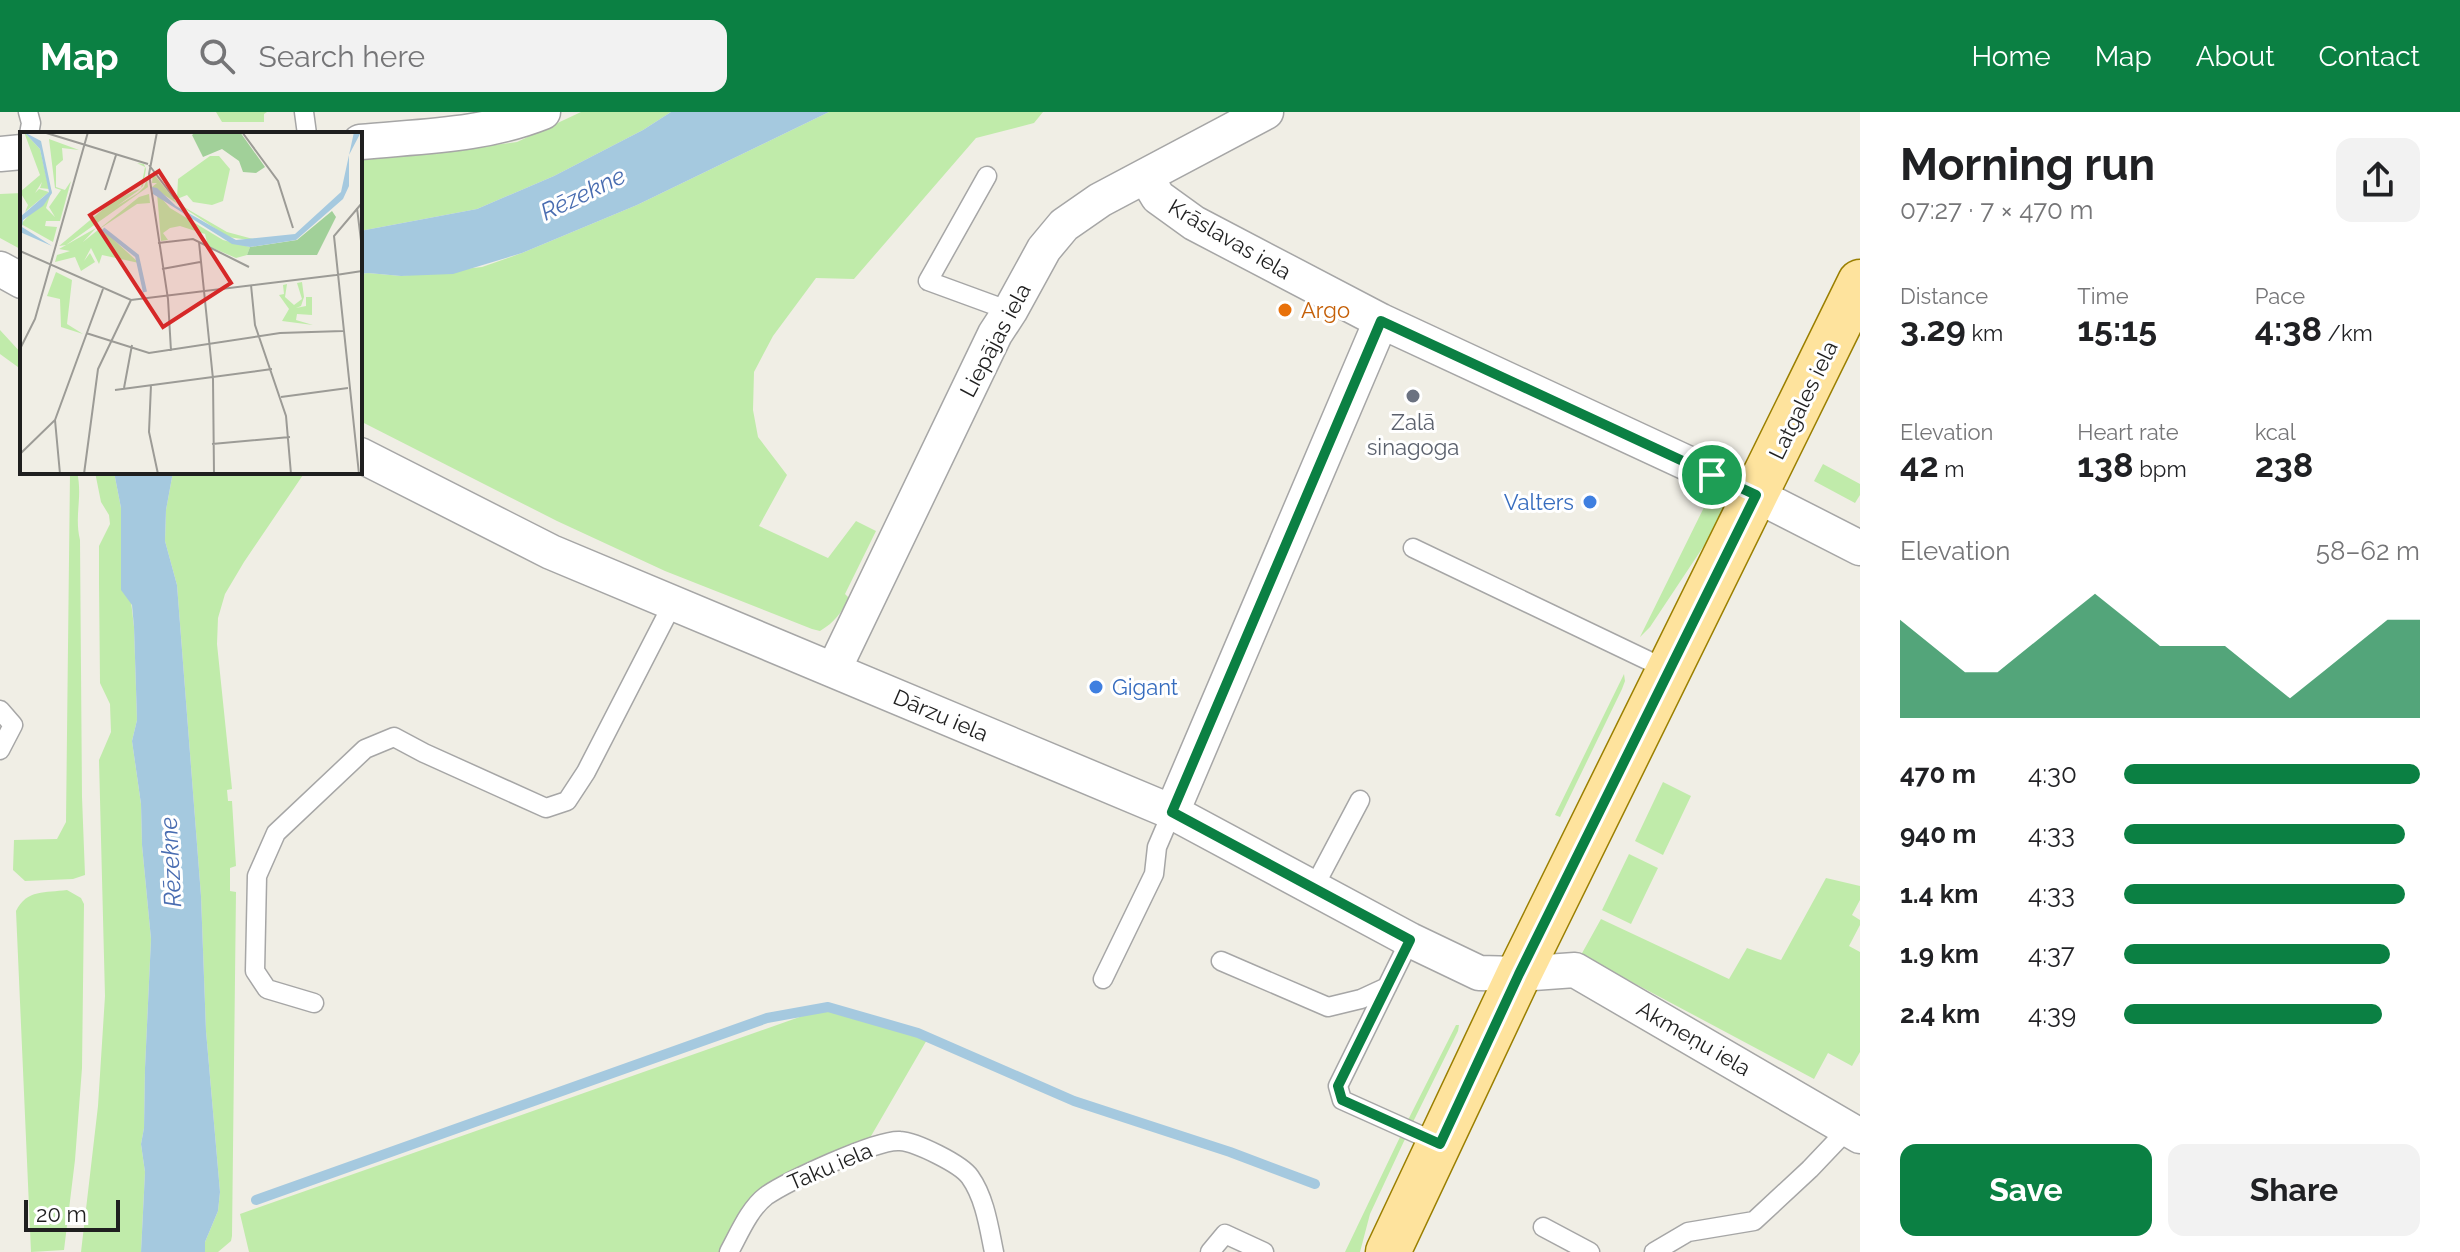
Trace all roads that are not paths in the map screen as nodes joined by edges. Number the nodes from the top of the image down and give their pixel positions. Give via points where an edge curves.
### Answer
1 (28, 112) edge
2 (304, 112) edge
3 (543, 112) edge
4 (1266, 112) edge
5 (29, 132) edge
6 (307, 132) edge
7 (362, 142) edge
8 (20, 152) edge
9 (0, 154) edge
10 (987, 176) dead end
11 (1146, 177) junction
12 (0, 269) edge
13 (20, 280) edge
14 (1860, 282) edge
15 (1010, 311) junction
16 (1381, 321) junction
17 (362, 456) edge
18 (1756, 495) junction
19 (1413, 548) dead end
20 (1860, 548) edge
21 (673, 603) junction
22 (834, 669) junction
23 (1670, 671) junction
24 (0, 710) edge
25 (0, 750) edge
26 (1360, 800) dead end
27 (1172, 812) junction
28 (1314, 887) junction
29 (1410, 940) junction
30 (1221, 961) dead end
31 (1519, 974) junction
32 (1103, 979) dead end
33 (1387, 987) junction
34 (314, 1003) dead end
35 (1854, 1132) edge
36 (1440, 1144) junction
37 (1543, 1227) dead end
38 (729, 1252) edge
39 (994, 1252) edge
40 (1210, 1252) edge
41 (1264, 1252) edge
42 (1388, 1252) edge
43 (1590, 1252) edge
44 (1654, 1252) edge

1 - 5 lane
2 - 6 lane
3 - 7 street via 462,134
4 - 11 street, Liepājas iela
8 - 9 street
10 - 15 lane via 928,281
11 - 15 street, Liepājas iela via 1064,225 1044,249
11 - 16 street, Krāslavas iela via 1158,197 1194,223
12 - 13 street
14 - 18 main road, Latgales iela
15 - 22 street, Liepājas iela
16 - 18 street, Krāslavas iela
16 - 27 street
17 - 21 street, Dārzu iela via 551,552
18 - 20 street, Krāslavas iela
18 - 23 main road, Latgales iela
19 - 23 lane
21 - 22 street, Dārzu iela
21 - 34 lane via 567,801 546,808 394,737 365,749 276,833 257,876 255,971 267,989
22 - 27 street, Dārzu iela
23 - 31 main road, Latgales iela
24 - 25 lane via 13,725
26 - 28 lane
27 - 28 street, Dārzu iela
27 - 32 lane via 1157,847 1154,874
28 - 29 street, Dārzu iela
29 - 31 street, Dārzu iela via 1479,973
29 - 33 lane
30 - 33 lane via 1328,1007
31 - 35 street, Akmeņu iela via 1575,970
31 - 36 main road, Latgales iela
33 - 36 lane via 1338,1086 1342,1100
35 - 44 lane via 1754,1221 1688,1232
36 - 42 main road, Latgales iela
37 - 43 lane
38 - 39 lane, Taku iela via 763,1198 875,1146 900,1141 946,1158 970,1176
40 - 41 lane via 1225,1234

